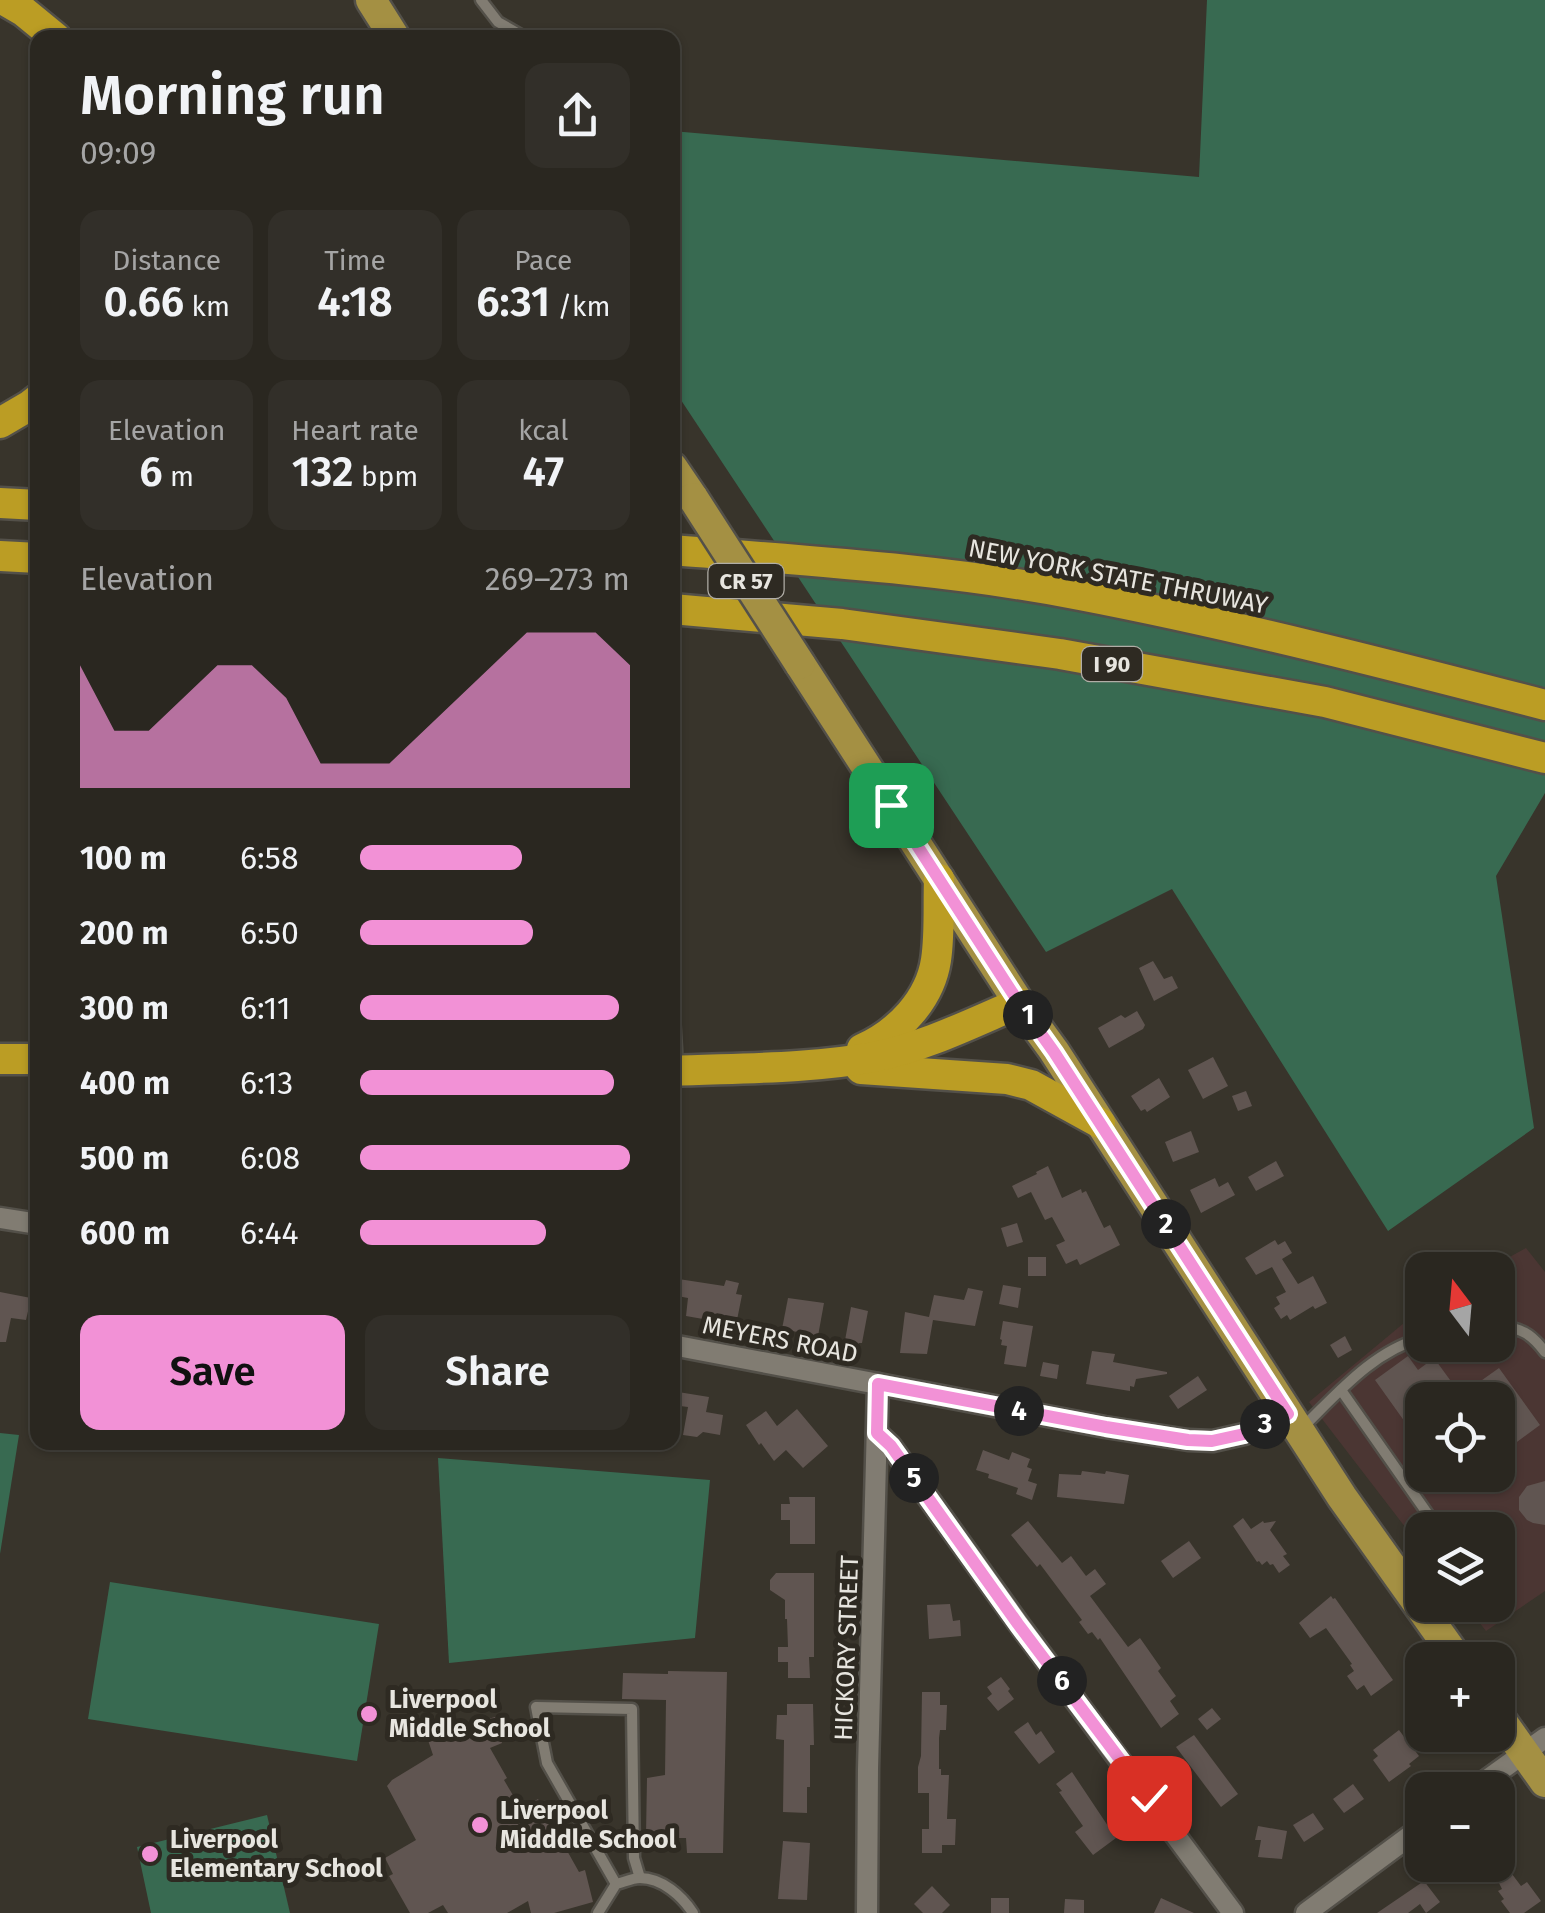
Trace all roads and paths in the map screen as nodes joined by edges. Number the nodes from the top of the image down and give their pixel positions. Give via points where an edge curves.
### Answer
1 (4, 0) edge
2 (370, 0) edge
3 (482, 0) edge
4 (0, 12) edge
5 (47, 30) edge
6 (390, 30) edge
7 (512, 30) edge
8 (30, 31) edge
9 (30, 405) edge
10 (0, 423) edge
11 (680, 479) edge
12 (0, 503) edge
13 (30, 505) edge
14 (680, 551) edge
15 (0, 556) edge
16 (30, 558) edge
17 (680, 610) edge
18 (1545, 704) edge
19 (1545, 758) edge
20 (938, 879) junction
21 (1019, 1003) junction
22 (30, 1059) edge
23 (0, 1060) edge
24 (808, 1065) junction
25 (680, 1071) edge
26 (0, 1072) edge
27 (30, 1072) edge
28 (1100, 1123) junction
29 (0, 1218) edge
30 (30, 1223) edge
31 (1515, 1328) edge
32 (1405, 1344) edge
33 (680, 1346) edge
34 (1545, 1352) edge
35 (878, 1384) junction
36 (1341, 1390) junction
37 (1293, 1422) junction
38 (877, 1433) junction
39 (1426, 1512) edge
40 (1445, 1642) edge
41 (1534, 1746) edge
42 (1499, 1772) edge
43 (1545, 1782) edge
44 (1405, 1840) edge
45 (640, 1878) junction
46 (616, 1884) junction
47 (598, 1913) edge
48 (693, 1913) edge
49 (867, 1913) edge
50 (1234, 1913) edge
51 (1306, 1913) edge

1 - 5 highway
2 - 6 main road
3 - 7 lane
4 - 8 highway
9 - 10 highway
11 - 20 main road, CR 57, bridge
12 - 13 highway
14 - 18 highway, NEW YORK STATE THRUWAY via 941,574 1078,594
15 - 16 highway
17 - 19 highway, I 90 via 1060,654 1324,702
20 - 21 main road, CR 57
20 - 24 highway via 936,962 925,993 903,1023 874,1044
21 - 24 highway via 934,1039
21 - 28 main road, CR 57
22 - 23 highway
24 - 25 highway
24 - 28 highway via 1007,1079
26 - 27 highway
28 - 37 main road, CR 57
29 - 30 street
31 - 34 lane
32 - 36 lane
33 - 35 street, MEYERS ROAD
35 - 37 street, MEYERS ROAD via 1188,1440 1212,1441
35 - 38 street, HICKORY STREET
36 - 37 lane
36 - 39 lane
37 - 40 main road, CR 57
38 - 49 street, HICKORY STREET
38 - 50 street
41 - 42 street
41 - 43 main road
44 - 51 street
45 - 46 lane
45 - 46 lane via 634,1858 632,1709 536,1707 548,1763
45 - 48 lane via 666,1886
46 - 47 lane

